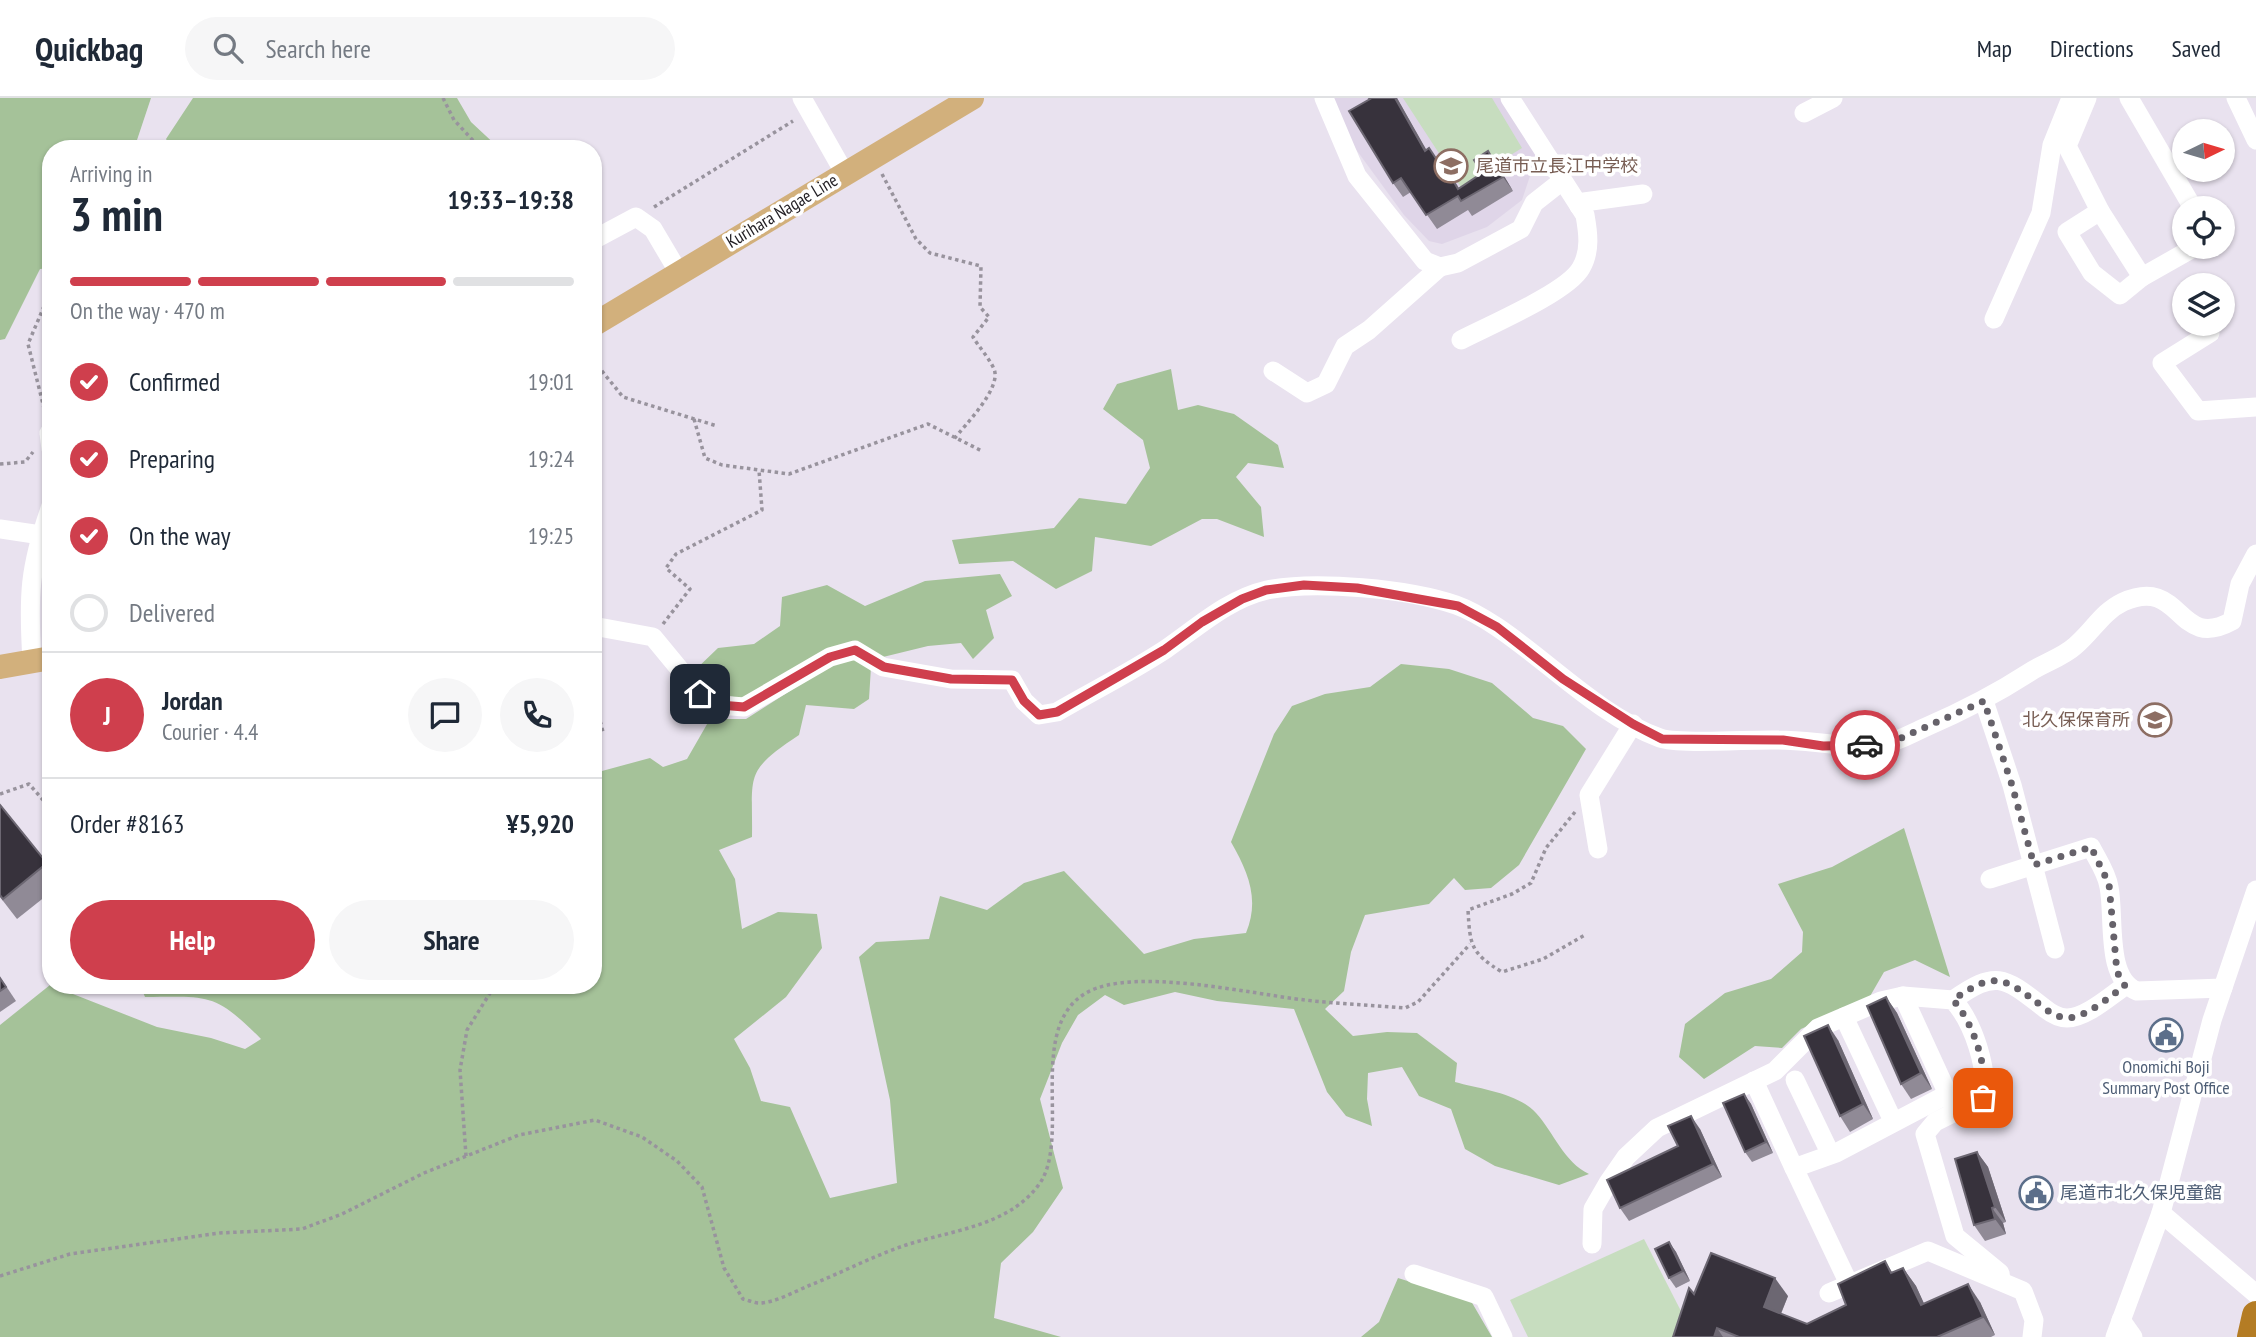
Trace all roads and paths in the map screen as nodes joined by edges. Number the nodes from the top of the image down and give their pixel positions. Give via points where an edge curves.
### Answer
1 (443, 98) edge
2 (972, 98) edge
3 (1324, 98) edge
4 (1510, 98) edge
5 (1833, 98) edge
6 (2071, 98) edge
7 (2087, 98) edge
8 (2129, 98) edge
9 (2236, 98) edge
10 (2246, 98) edge
11 (807, 102) edge
12 (1804, 113) dead end
13 (2252, 117) edge
14 (473, 140) edge
15 (2256, 140) edge
16 (874, 157) junction
17 (845, 174) junction
18 (1562, 181) junction
19 (1643, 194) dead end
20 (2186, 196) edge
21 (1579, 206) junction
22 (2101, 211) junction
23 (636, 217) junction
24 (602, 235) edge
25 (2174, 259) edge
26 (1440, 267) junction
27 (679, 273) junction
28 (2143, 277) junction
29 (42, 311) edge
30 (1994, 319) dead end
31 (602, 320) edge
32 (2205, 336) edge
33 (1461, 340) dead end
34 (602, 371) edge
35 (1273, 371) dead end
36 (42, 406) edge
37 (2256, 407) edge
38 (694, 419) junction
39 (717, 426) dead end
40 (954, 439) junction
41 (42, 447) edge
42 (982, 451) dead end
43 (0, 464) edge
44 (759, 470) junction
45 (0, 529) edge
46 (42, 533) edge
47 (42, 541) edge
48 (2256, 554) edge
49 (602, 628) edge
50 (653, 637) junction
51 (41, 659) edge
52 (0, 667) edge
53 (1984, 701) junction
54 (1633, 724) junction
55 (602, 728) edge
56 (603, 732) dead end
57 (0, 794) edge
58 (1589, 794) junction
59 (42, 799) edge
60 (1598, 849) dead end
61 (2034, 865) junction
62 (1990, 879) dead end
63 (2256, 890) edge
64 (1586, 935) dead end
65 (1470, 944) junction
66 (2055, 949) dead end
67 (2125, 986) junction
68 (2223, 988) junction
69 (489, 994) edge
70 (1903, 996) junction
71 (1953, 1000) junction
72 (1844, 1017) junction
73 (1795, 1080) dead end
74 (1754, 1081) junction
75 (1948, 1094) junction
76 (1956, 1112) junction
77 (1893, 1121) junction
78 (1830, 1153) junction
79 (466, 1156) junction
80 (1794, 1168) junction
81 (2161, 1213) junction
82 (1592, 1244) dead end
83 (1414, 1275) dead end
84 (0, 1276) edge
85 (2001, 1280) junction
86 (1849, 1284) junction
87 (1829, 1293) dead end
88 (2256, 1294) edge
89 (2118, 1328) edge
90 (1503, 1337) edge
91 (2032, 1337) edge
92 (2133, 1337) edge

1 - 14 path via 454,120
2 - 16 main road, Kurihara Nagae Line
3 - 26 street via 1357,177 1425,261
4 - 18 street
5 - 12 street
6 - 30 street via 2052,145 2041,213
7 - 22 street via 2067,146
8 - 20 street
9 - 13 street
10 - 13 street
11 - 17 street
11 - 23 path
13 - 15 street
16 - 17 main road, Kurihara Nagae Line
16 - 40 path via 916,239 930,253 981,267 980,307 989,317 972,337 996,379
17 - 27 main road, Kurihara Nagae Line
18 - 21 street
18 - 26 street via 1534,203 1521,229 1458,263
19 - 21 street
21 - 33 street via 1589,233 1581,268 1563,286
22 - 28 street
22 - 28 street via 2067,232 2092,273 2120,295
23 - 24 street
23 - 27 street via 653,229
25 - 28 street
26 - 35 street via 1345,346 1326,384 1307,393
27 - 31 main road, Kurihara Nagae Line
29 - 36 path via 28,344
32 - 37 street via 2162,363 2198,411
34 - 38 path via 623,397
38 - 39 path
38 - 44 path via 705,458
40 - 42 path
40 - 44 path via 928,424 789,474
41 - 43 path via 24,462
44 - 50 path via 762,510 676,554 666,568 690,589
45 - 46 street
47 - 51 street via 32,562 28,599
48 - 53 street via 2240,584 2232,621 2216,629 2196,627 2169,601 2151,593 2135,597 2114,606 2076,646
49 - 50 street
50 - 54 street via 700,694 720,705 744,707 830,657 855,650 884,667 975,681 1012,680 1039,715 1057,712 1242,599 1304,585 1357,588 1458,606 1497,627 1563,679
51 - 52 main road
53 - 54 street via 1882,744 1662,739
53 - 61 street
54 - 58 street
55 - 56 path
57 - 59 path via 29,784
58 - 60 street
58 - 65 path via 1546,848 1531,883 1468,910
61 - 62 street
61 - 66 street
61 - 67 street via 2091,847 2109,884 2117,972
63 - 68 street
64 - 65 path via 1543,959 1502,972
65 - 79 path via 1418,1002 1405,1008 1304,1000 1179,982 1104,985 1084,993 1068,1009 1056,1042 1051,1066 1053,1135 1044,1176 1036,1188 994,1219 903,1246 759,1303 743,1299 724,1268 702,1188 677,1161 642,1137 595,1120 519,1135
67 - 68 street via 2137,991
67 - 71 street via 2067,1018 2051,1013 2009,981 1979,982
68 - 81 street
69 - 79 path via 467,1030 460,1070
70 - 71 street
70 - 72 street
70 - 75 street
71 - 76 street via 1965,1014 1987,1082 1983,1098
72 - 74 street via 1818,1028 1775,1071
72 - 77 street
73 - 78 street
74 - 80 street
74 - 82 street via 1657,1128 1626,1157 1593,1209
75 - 76 street
75 - 77 street
76 - 85 street via 1935,1122 1925,1134 1955,1236 2000,1273
77 - 78 street
78 - 80 street
79 - 84 path via 302,1229 220,1233 69,1254
80 - 86 street
81 - 88 street
81 - 89 street
83 - 90 street via 1484,1297
85 - 86 street via 1928,1251
85 - 91 street via 2023,1291 2035,1320
86 - 87 street
89 - 92 street

